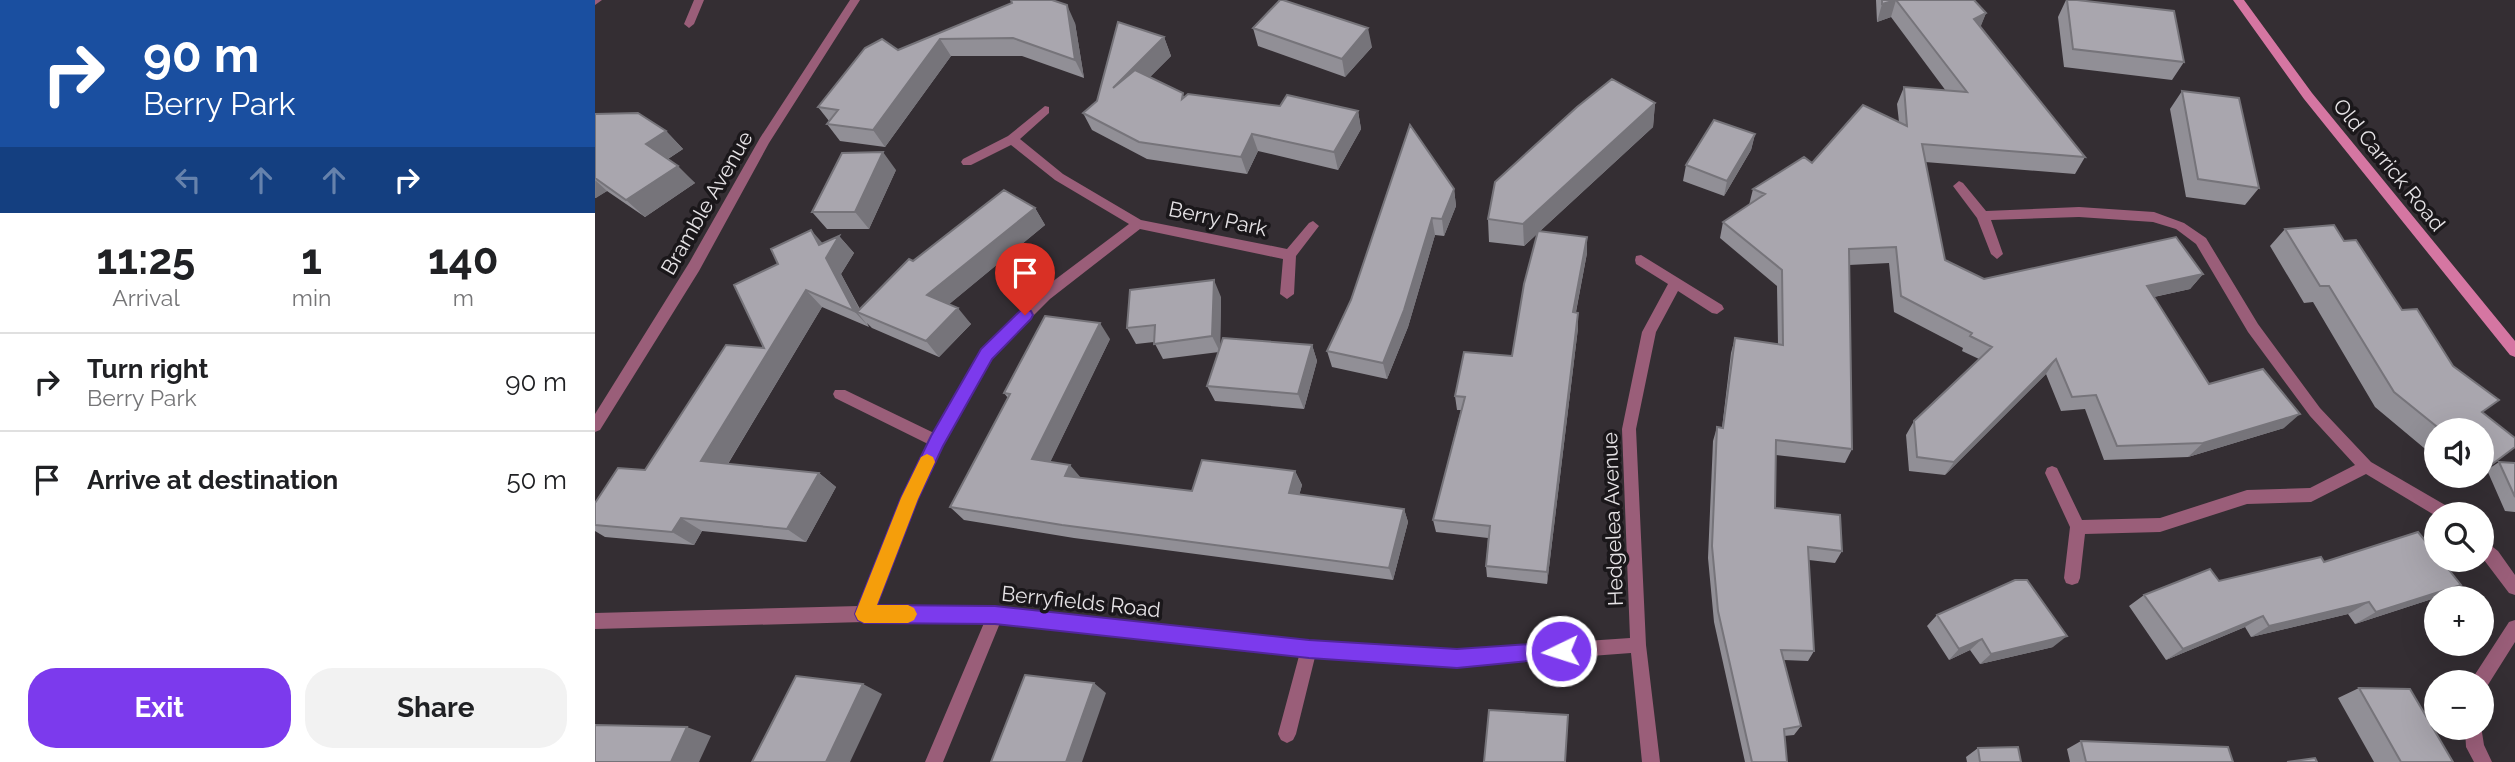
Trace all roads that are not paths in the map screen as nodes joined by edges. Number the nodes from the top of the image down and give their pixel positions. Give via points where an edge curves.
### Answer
1 (699, 0) edge
2 (855, 0) edge
3 (2238, 0) edge
4 (689, 24) dead end
5 (1045, 110) dead end
6 (1012, 139) junction
7 (967, 162) dead end
8 (1959, 186) dead end
9 (1983, 216) junction
10 (1138, 224) junction
11 (1314, 226) dead end
12 (1997, 254) dead end
13 (1290, 255) junction
14 (1641, 260) dead end
15 (1676, 282) junction
16 (1287, 294) dead end
17 (1717, 309) dead end
18 (2515, 351) edge
19 (839, 394) dead end
20 (598, 419) edge
21 (937, 441) junction
22 (2367, 467) junction
23 (2052, 473) dead end
24 (2427, 502) edge
25 (2078, 527) junction
26 (2494, 557) edge
27 (2072, 578) dead end
28 (2515, 588) edge
29 (864, 614) junction
30 (995, 615) junction
31 (595, 621) edge
32 (2515, 628) edge
33 (1638, 645) junction
34 (1309, 649) junction
35 (2488, 670) edge
36 (1287, 734) dead end
37 (2475, 740) edge
38 (934, 762) edge
39 (1651, 762) edge
40 (2483, 762) edge

1 - 4 street
2 - 20 street, Bramble Avenue via 764,141 694,267
3 - 18 main road, Old Carrick Road via 2308,96
5 - 6 street
6 - 7 street
6 - 10 street, Berry Park via 1059,177
8 - 9 street
9 - 12 street
9 - 22 street via 2078,212 2154,217 2180,226 2201,241 2253,328 2315,412
10 - 13 street, Berry Park
10 - 21 street, Berry Park via 1045,295 986,354
11 - 13 street, Berry Park
13 - 16 street, Berry Park
14 - 15 street
15 - 17 street
15 - 33 street, Hedgelea Avenue via 1649,332 1629,429
19 - 21 street
21 - 29 street, Berry Park via 909,498
22 - 24 street
22 - 25 street via 2311,495 2247,497 2160,526
23 - 25 street
25 - 27 street
26 - 28 street
29 - 30 street, Berryfields Road
29 - 31 street, Berryfields Road
30 - 34 street, Berryfields Road
30 - 38 street
32 - 35 street
33 - 34 street, Berryfields Road via 1457,658
33 - 39 street, Hedgelea Avenue
34 - 36 street
37 - 40 street

